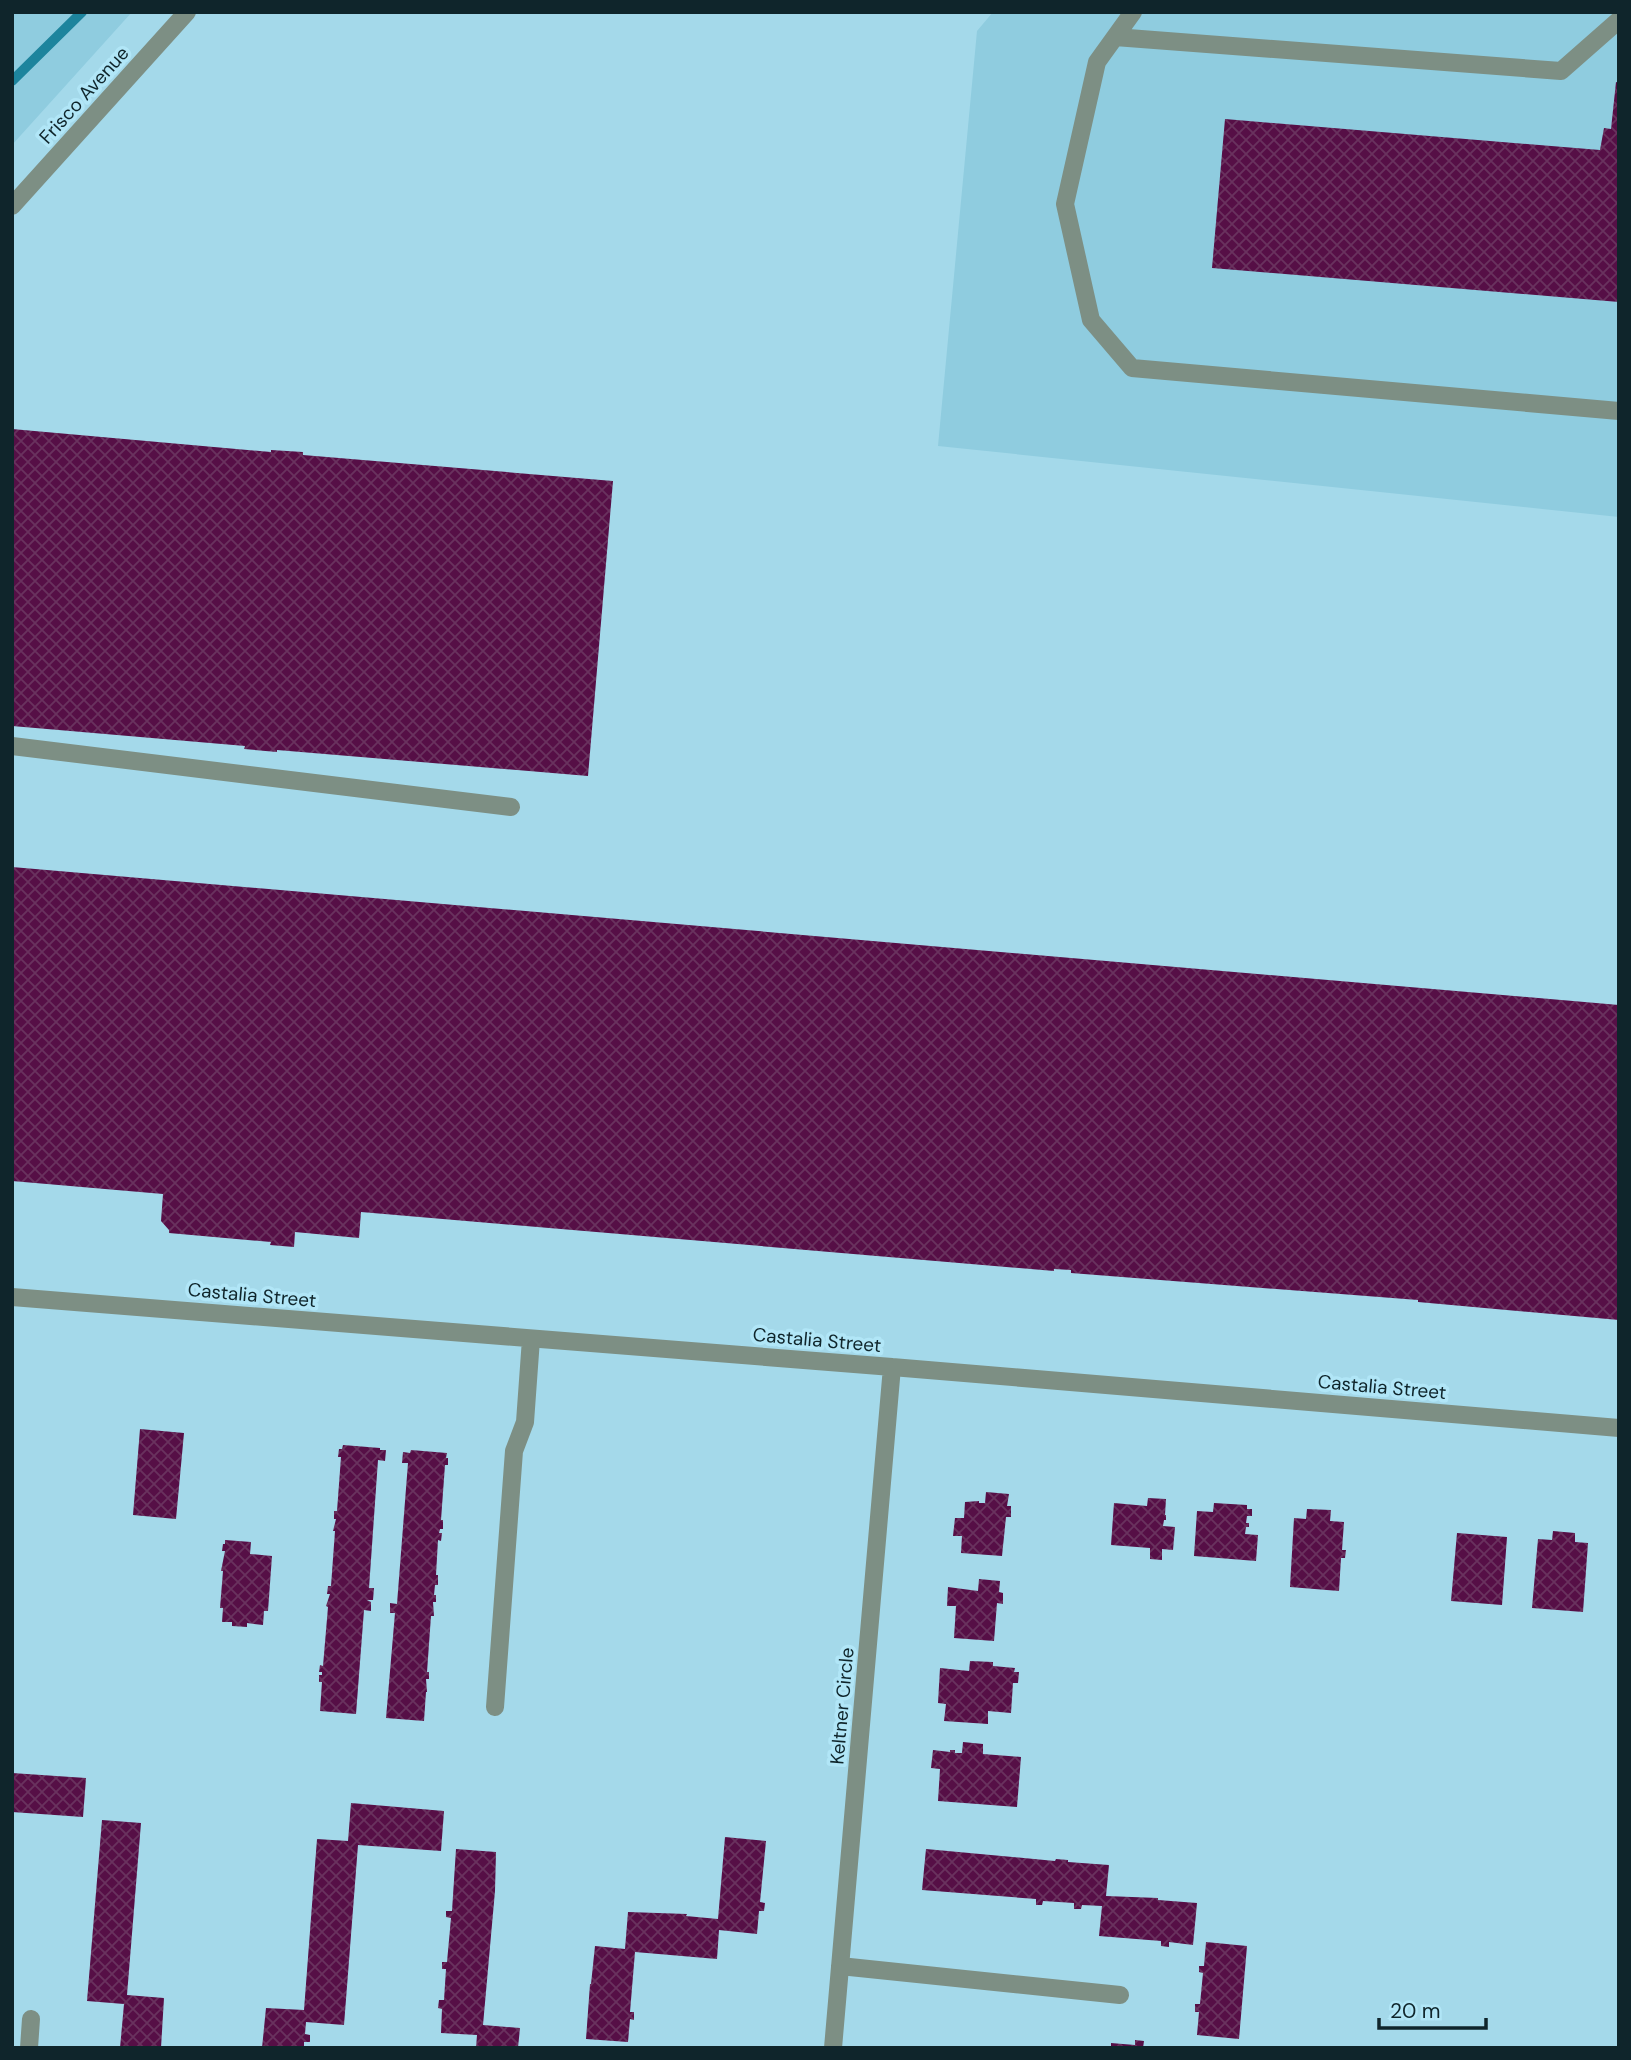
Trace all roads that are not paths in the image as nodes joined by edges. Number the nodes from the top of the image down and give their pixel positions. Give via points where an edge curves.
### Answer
1 (187, 12) edge
2 (1133, 12) edge
3 (1619, 20) edge
4 (1115, 37) junction
5 (12, 206) edge
6 (1619, 411) edge
7 (12, 746) edge
8 (511, 807) dead end
9 (12, 1297) edge
10 (531, 1339) junction
11 (892, 1367) junction
12 (1619, 1428) edge
13 (495, 1707) dead end
14 (840, 1966) junction
15 (1121, 1995) dead end
16 (31, 2020) dead end
17 (29, 2048) edge
18 (833, 2048) edge

1 - 5 street, Frisco Avenue
2 - 4 street
3 - 4 street via 1561,71
4 - 6 street via 1097,62 1065,204 1091,320 1132,368
7 - 8 street
9 - 10 street, Castalia Street
10 - 11 street, Castalia Street
10 - 13 street via 525,1422 514,1451
11 - 12 street, Castalia Street
11 - 14 street, Keltner Circle
14 - 15 street
14 - 18 street, Keltner Circle
16 - 17 street

